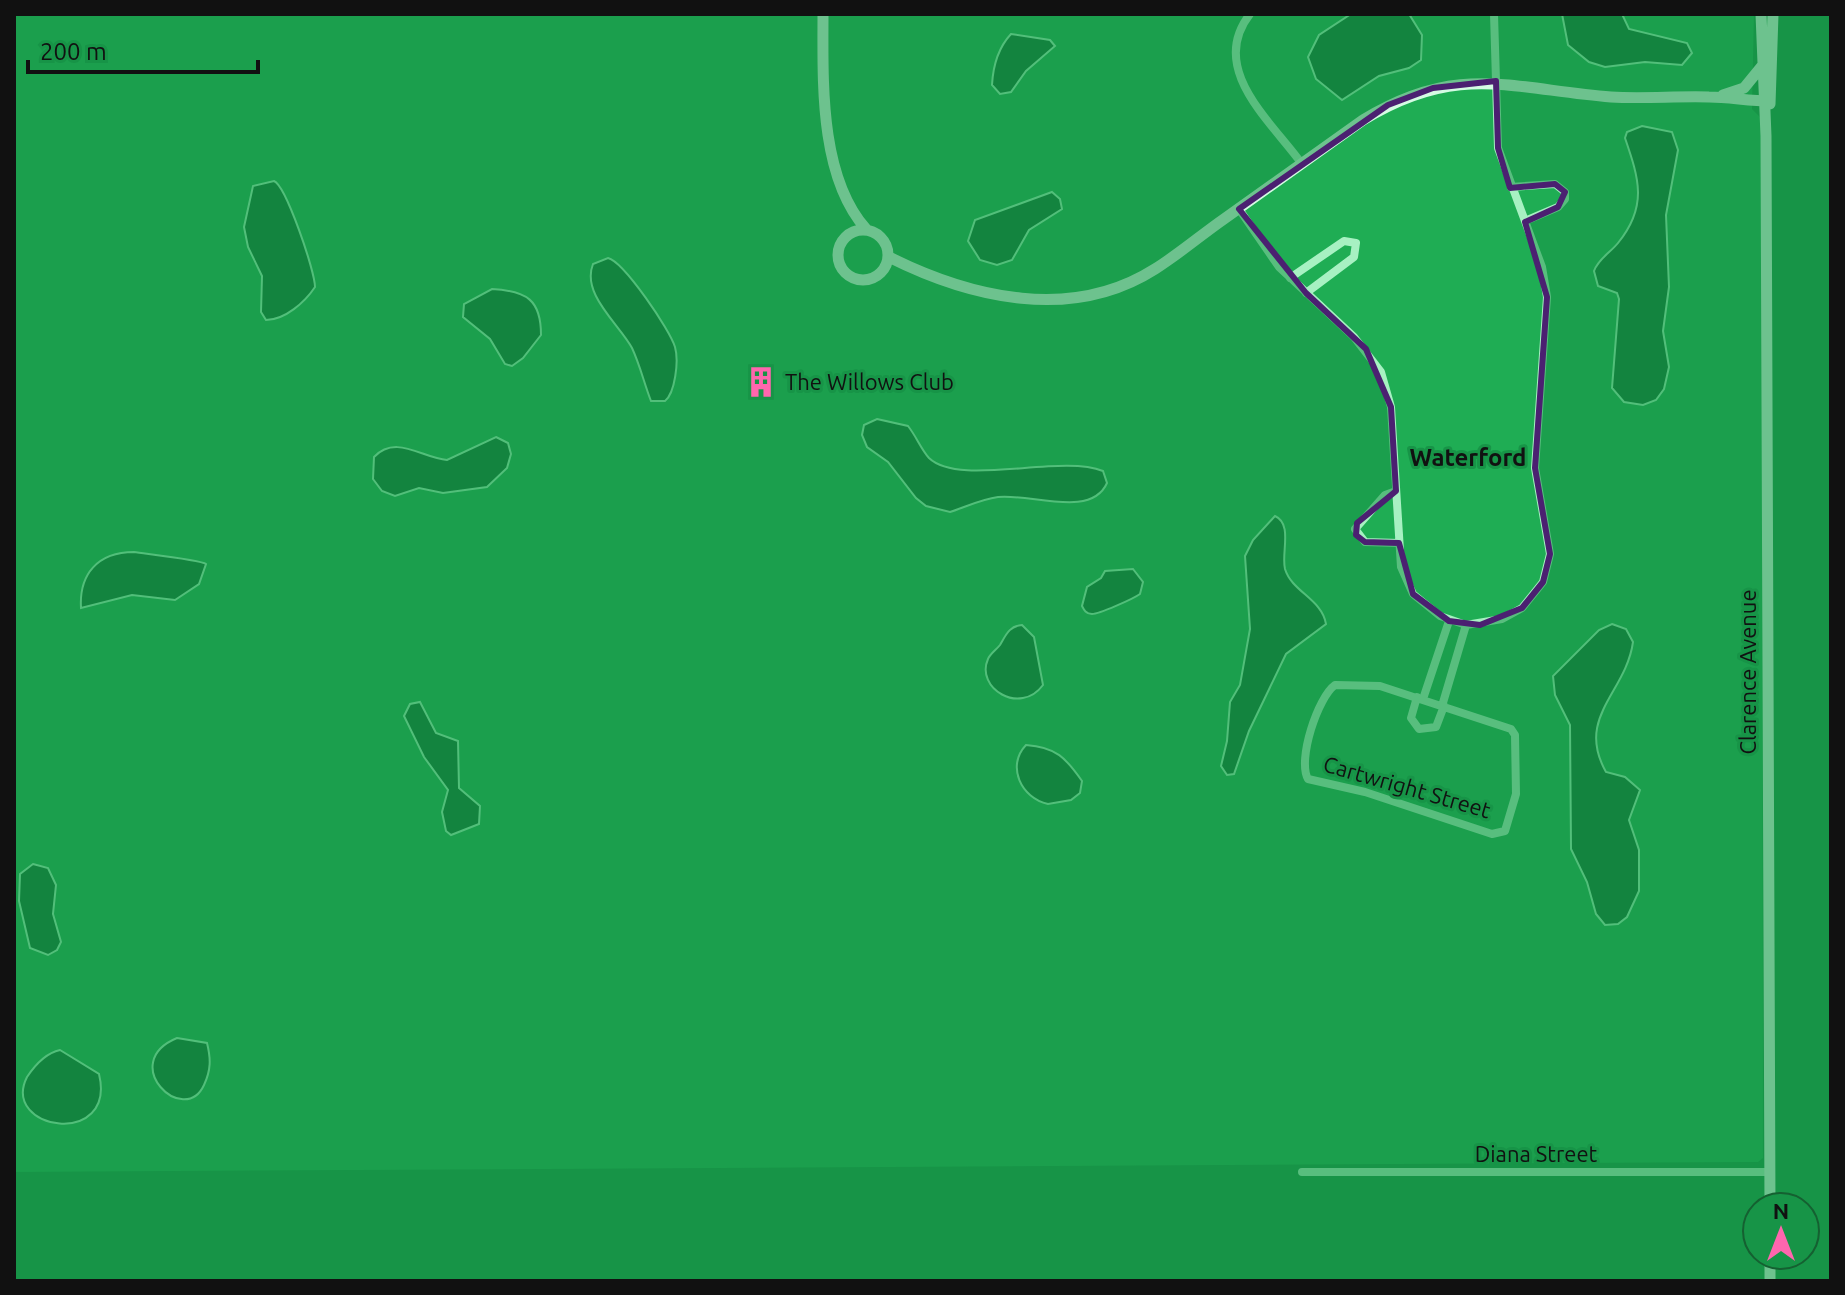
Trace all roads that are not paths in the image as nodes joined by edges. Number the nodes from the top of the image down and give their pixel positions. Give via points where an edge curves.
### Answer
1 (823, 14) edge
2 (1250, 14) edge
3 (1494, 14) edge
4 (1761, 14) edge
5 (1773, 14) edge
6 (1762, 65) junction
7 (1496, 81) junction
8 (1711, 97) junction
9 (1766, 97) junction
10 (1302, 164) junction
11 (1511, 187) junction
12 (849, 208) junction
13 (1239, 209) junction
14 (1525, 221) junction
15 (866, 229) junction
16 (850, 233) junction
17 (889, 257) junction
18 (883, 271) junction
19 (921, 273) junction
20 (1290, 278) junction
21 (1306, 293) junction
22 (1396, 491) junction
23 (1399, 543) junction
24 (1449, 621) junction
25 (1466, 625) junction
26 (1420, 698) junction
27 (1443, 706) junction
28 (1302, 1172) dead end
29 (1770, 1172) junction
30 (1770, 1191) edge

1 - 12 street via 825,117
2 - 10 street via 1237,41 1238,71
3 - 7 street
4 - 6 street, Clarence Avenue
5 - 9 street, Clarence Avenue
6 - 8 street via 1744,88
6 - 9 street, Clarence Avenue
7 - 8 street via 1613,97
7 - 10 street via 1433,88 1388,105
7 - 11 street via 1498,148
8 - 9 street
9 - 29 street, Clarence Avenue
10 - 13 street
11 - 14 street
11 - 14 street via 1555,184 1565,192 1558,207
12 - 15 street
12 - 16 street
13 - 19 street via 1154,270 1075,298 1023,299
13 - 20 street
14 - 25 street via 1547,297 1535,468 1549,563 1539,590 1522,608 1502,619
15 - 16 street
15 - 17 street via 883,238
16 - 18 street via 838,251 844,271 864,280
17 - 18 street
17 - 19 street
18 - 19 street
20 - 21 street
20 - 21 street via 1344,241 1356,243 1354,257
21 - 22 street via 1354,337 1381,372 1391,407
22 - 23 street
22 - 23 street via 1385,495 1355,529 1365,542
23 - 24 street via 1401,567 1413,594
24 - 25 street
24 - 26 street
25 - 27 street
26 - 27 street, Cartwright Street
26 - 27 street via 1411,718 1420,730 1436,727
26 - 27 street, Cartwright Street via 1380,686 1331,687 1310,733 1303,763 1308,779 1501,834 1509,826 1516,794 1515,735 1505,726
28 - 29 street, Diana Street
29 - 30 street, Clarence Avenue

